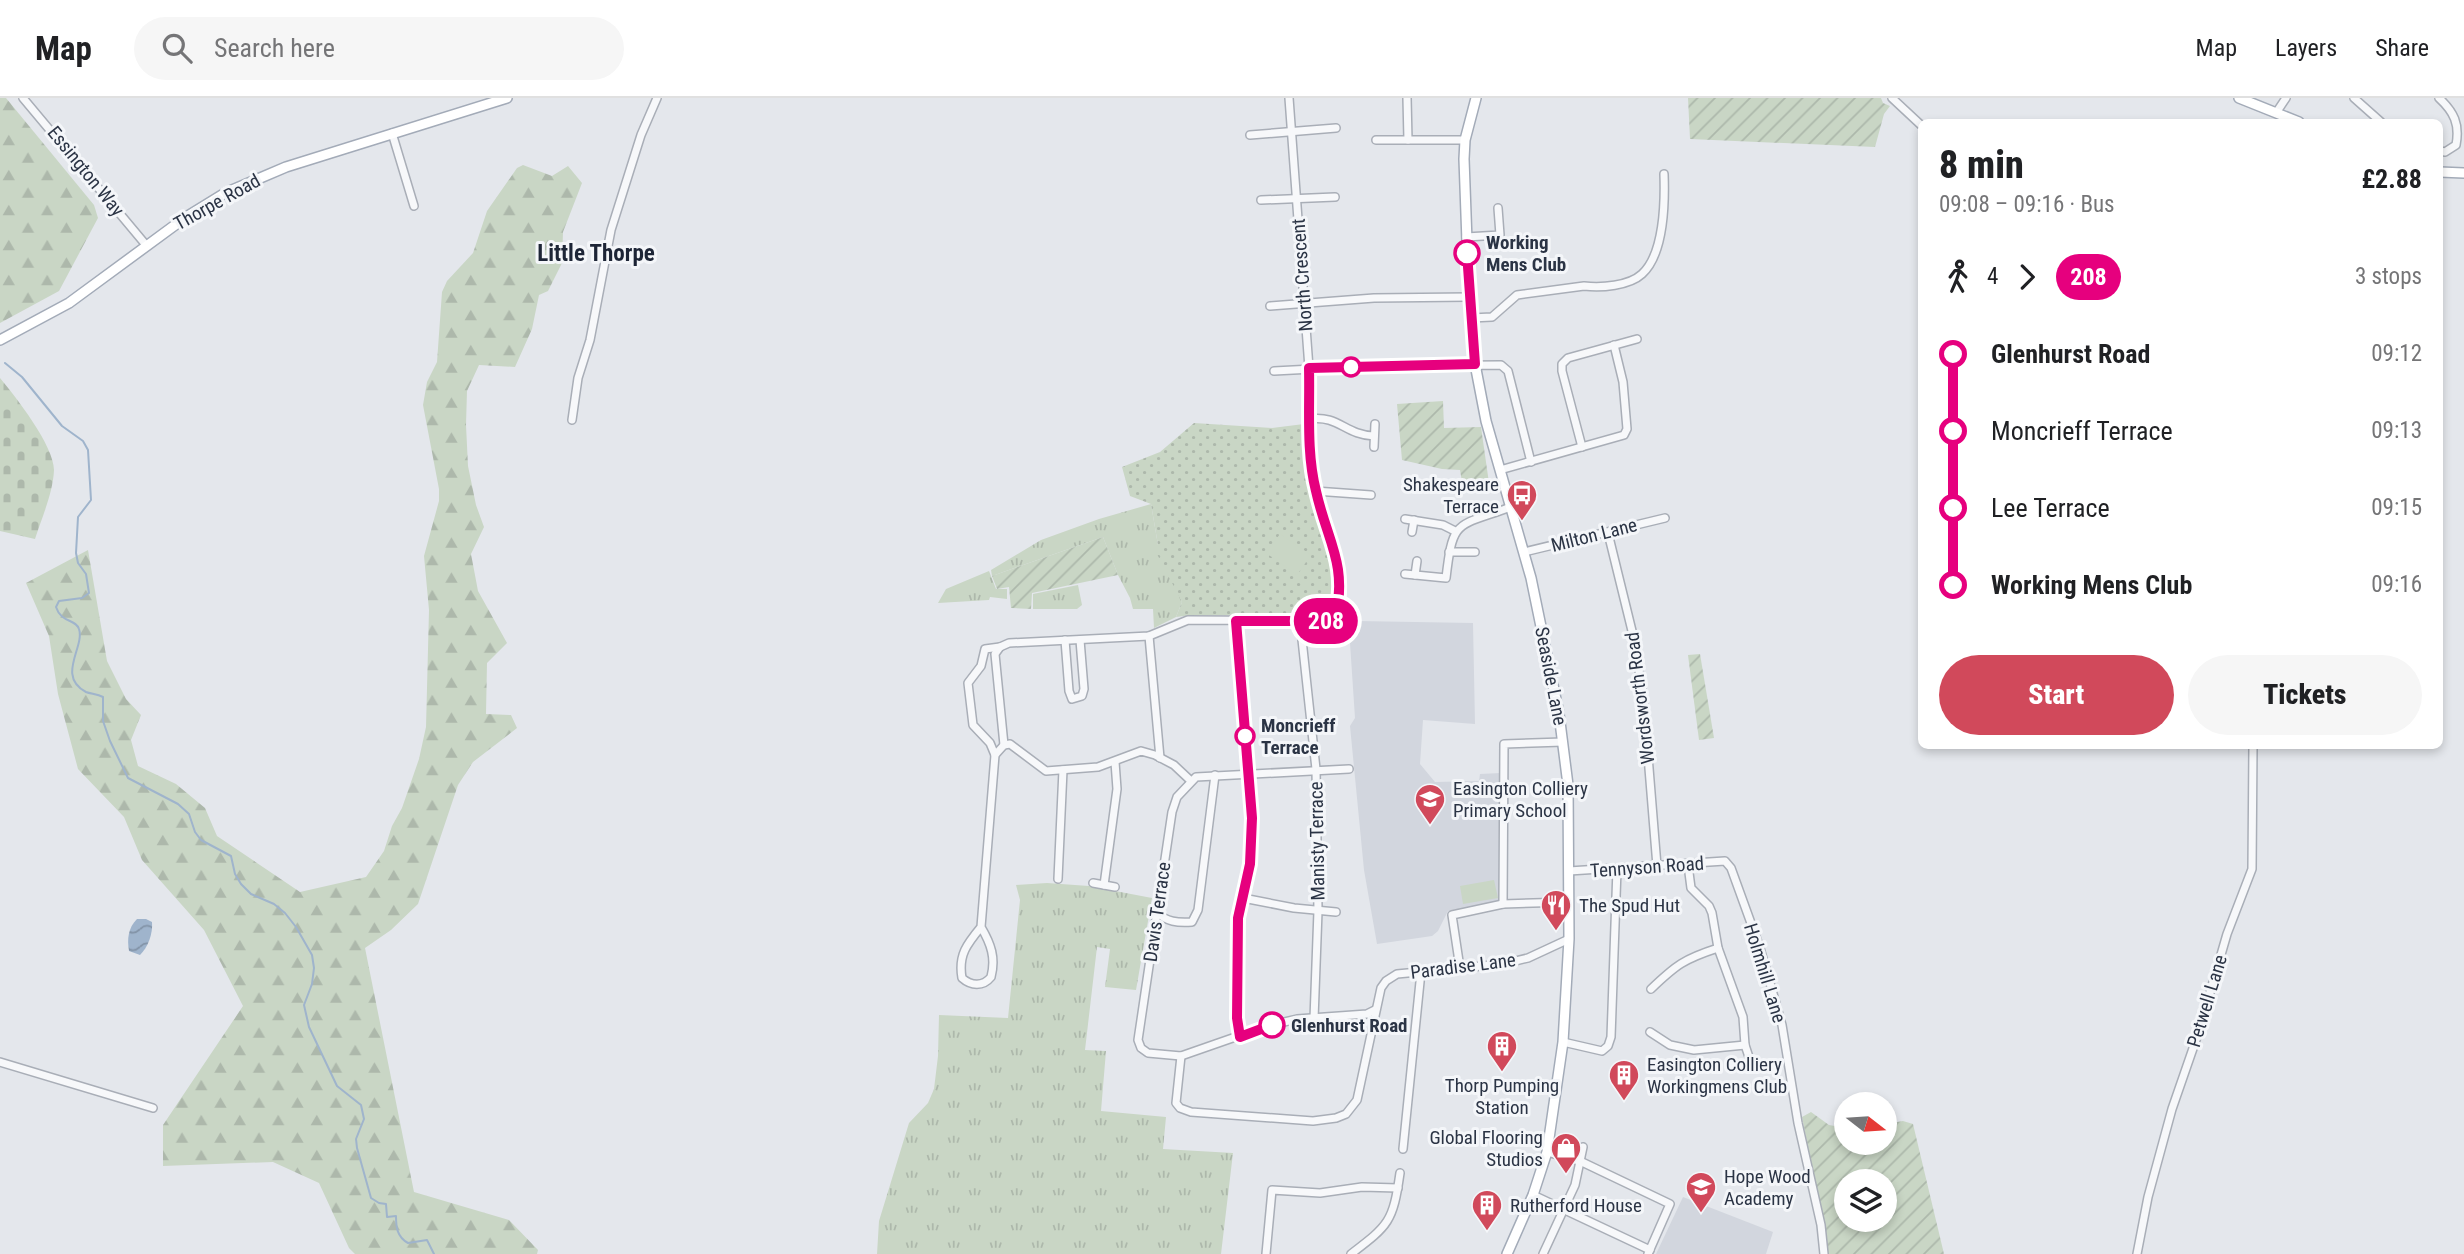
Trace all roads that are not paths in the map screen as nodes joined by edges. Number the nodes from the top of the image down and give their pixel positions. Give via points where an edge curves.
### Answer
1 (23, 98) edge
2 (487, 98) edge
3 (507, 98) edge
4 (657, 98) edge
5 (1289, 98) edge
6 (1407, 98) edge
7 (1476, 98) edge
8 (1892, 98) edge
9 (2239, 98) edge
10 (2286, 98) edge
11 (2354, 98) edge
12 (2439, 98) edge
13 (459, 113) junction
14 (2276, 113) junction
15 (2291, 119) edge
16 (2378, 119) edge
17 (1918, 123) edge
18 (1336, 128) dead end
19 (1291, 132) junction
20 (393, 133) junction
21 (1250, 135) dead end
22 (1408, 140) junction
23 (1465, 140) junction
24 (1376, 141) dead end
25 (2443, 152) edge
26 (2443, 172) edge
27 (2464, 173) edge
28 (1664, 174) dead end
29 (1335, 197) dead end
30 (1296, 198) junction
31 (1261, 200) dead end
32 (414, 206) dead end
33 (1498, 208) dead end
34 (1500, 234) junction
35 (1510, 234) dead end
36 (1466, 237) junction
37 (146, 245) junction
38 (1469, 297) junction
39 (1304, 302) junction
40 (1270, 306) dead end
41 (1471, 318) junction
42 (1637, 339) dead end
43 (0, 340) edge
44 (1614, 345) junction
45 (1475, 364) junction
46 (1309, 368) junction
47 (1274, 371) dead end
48 (1310, 419) junction
49 (572, 420) dead end
50 (1375, 424) dead end
51 (1374, 436) junction
52 (1374, 447) dead end
53 (1582, 447) junction
54 (1531, 461) junction
55 (1500, 470) junction
56 (1315, 491) junction
57 (1371, 495) dead end
58 (1511, 508) junction
59 (1665, 518) dead end
60 (1455, 531) junction
61 (1412, 532) dead end
62 (1608, 533) junction
63 (1449, 552) junction
64 (1475, 552) dead end
65 (1524, 552) junction
66 (1417, 561) dead end
67 (1405, 574) dead end
68 (1415, 575) junction
69 (1236, 621) junction
70 (1300, 621) junction
71 (1149, 636) junction
72 (1065, 640) junction
73 (1080, 640) junction
74 (1000, 647) junction
75 (1563, 742) junction
76 (1004, 746) junction
77 (2253, 749) edge
78 (995, 755) junction
79 (1160, 758) junction
80 (1115, 762) junction
81 (1316, 769) junction
82 (1349, 769) dead end
83 (1063, 770) junction
84 (1248, 773) junction
85 (1215, 775) junction
86 (1191, 781) junction
87 (1725, 861) joint
88 (1688, 864) junction
89 (1657, 866) junction
90 (1059, 868) junction
91 (1069, 869) dead end
92 (1617, 869) junction
93 (1569, 872) junction
94 (1058, 879) dead end
95 (1093, 883) dead end
96 (1104, 885) junction
97 (1115, 887) dead end
98 (1243, 898) junction
99 (1569, 902) junction
100 (1503, 904) junction
101 (1318, 911) junction
102 (1157, 912) junction
103 (1336, 912) dead end
104 (981, 927) junction
105 (1569, 939) junction
106 (1718, 948) junction
107 (1460, 968) junction
108 (1421, 972) junction
109 (1651, 989) dead end
110 (1375, 1010) junction
111 (1314, 1019) junction
112 (1650, 1032) dead end
113 (1240, 1037) junction
114 (1563, 1042) junction
115 (1745, 1045) junction
116 (1181, 1056) junction
117 (0, 1062) edge
118 (1751, 1063) dead end
119 (153, 1108) dead end
120 (1583, 1147) dead end
121 (1403, 1149) dead end
122 (1547, 1152) junction
123 (1582, 1162) junction
124 (1400, 1173) dead end
125 (1398, 1188) junction
126 (1534, 1195) junction
127 (1564, 1209) junction
128 (1649, 1252) edge
129 (1266, 1254) edge
130 (1350, 1254) edge
131 (1507, 1254) edge
132 (1543, 1254) edge
133 (1824, 1254) edge
134 (2137, 1254) edge

1 - 37 street, Essington Way
2 - 13 main road, Thorpe Road
3 - 13 main road, Thorpe Road
4 - 49 street via 611,230
5 - 19 street, North Crescent
6 - 22 street
7 - 23 main road, Seaside Lane
8 - 17 street
9 - 14 main road
10 - 14 street
11 - 16 street
12 - 25 street via 2453,112 2459,132 2456,145
13 - 20 main road, Thorpe Road
14 - 15 main road
18 - 19 street
19 - 21 street
19 - 30 street, North Crescent
20 - 32 street
20 - 37 main road, Thorpe Road via 245,184
22 - 23 street
22 - 24 street
23 - 36 main road, Seaside Lane
26 - 27 main road
28 - 41 street via 1662,222 1641,276 1595,287 1517,295 1492,317
29 - 30 street
30 - 31 street
30 - 39 street, North Crescent
33 - 34 street
34 - 35 street
34 - 36 street
36 - 38 main road, Seaside Lane
37 - 43 main road, Thorpe Road via 69,303
38 - 39 street
38 - 41 main road, Seaside Lane
39 - 40 street
39 - 46 street, North Crescent
41 - 45 main road, Seaside Lane
42 - 44 street
44 - 53 street via 1627,429 1624,435
44 - 53 street via 1562,363
45 - 46 street
45 - 54 street via 1501,365 1508,371
45 - 55 main road, Seaside Lane
46 - 47 street
46 - 48 street, North Crescent
48 - 51 street via 1327,418 1354,434
48 - 56 street, North Crescent
50 - 51 street
51 - 52 street
53 - 54 street
54 - 55 street
55 - 58 main road, Seaside Lane
56 - 57 street
56 - 70 street, North Crescent via 1339,564 1340,596 1336,616 1327,621
58 - 60 street
58 - 65 main road, Seaside Lane
59 - 62 street, Milton Lane
60 - 61 street via 1409,519
60 - 63 street
62 - 65 street, Milton Lane
62 - 89 street, Wordsworth Road via 1643,695
63 - 64 street
63 - 68 street via 1446,579
65 - 75 main road, Seaside Lane
66 - 68 street
67 - 68 street
69 - 70 street
69 - 71 street via 1188,620
69 - 84 street
70 - 81 street, Manisty Terrace
71 - 73 street
71 - 79 street
72 - 73 street
72 - 73 street via 1069,691 1076,699 1084,689
72 - 74 street
74 - 76 street via 995,654
74 - 78 street via 985,649 981,666 968,683 973,725
75 - 93 main road, Seaside Lane
75 - 100 street via 1504,744
76 - 78 street
76 - 83 street via 1010,744 1046,771
77 - 134 street, Petwell Lane via 2252,869 2172,1109
78 - 104 street
79 - 80 street via 1141,751
79 - 86 street
80 - 83 street
80 - 96 street via 1117,789
81 - 82 street
81 - 84 street
81 - 101 street, Manisty Terrace
83 - 90 street
84 - 85 street
84 - 98 street via 1252,818
85 - 86 street
85 - 102 street via 1198,910 1192,922 1183,923
86 - 102 street, Davis Terrace via 1177,797 1172,812
87 - 88 street, Tennyson Road
87 - 133 street, Holmhill Lane via 1760,948 1782,1025
88 - 89 street, Tennyson Road
88 - 106 street via 1691,888 1712,913
89 - 92 street, Tennyson Road
90 - 91 street
90 - 94 street
92 - 93 street, Tennyson Road
92 - 114 street via 1611,1037 1602,1051
93 - 99 main road, Seaside Lane
95 - 96 street
96 - 97 street
98 - 101 street
98 - 113 street via 1238,918
99 - 100 street
99 - 105 main road, Seaside Lane
100 - 107 street via 1452,915
101 - 103 street
101 - 111 street, Manisty Terrace
102 - 116 street, Davis Terrace via 1138,1040 1149,1052
104 - 104 street via 994,963 988,981 977,984 962,978 960,970 963,947
105 - 107 street, Paradise Lane via 1528,958
105 - 114 main road, Seaside Lane
106 - 109 street via 1676,965
106 - 115 street via 1743,1017
107 - 108 street, Paradise Lane
108 - 110 street, Paradise Lane via 1397,974 1386,981
108 - 121 street
110 - 111 street
110 - 116 street via 1357,1100 1336,1118 1312,1121 1180,1108 1176,1103
111 - 113 street via 1297,1019
112 - 115 street via 1670,1045 1694,1050
113 - 116 street
114 - 122 main road, Seaside Lane
115 - 118 street
117 - 119 street
120 - 123 street
122 - 123 street
122 - 126 main road, Seaside Lane
123 - 127 street
123 - 128 street via 1670,1204
124 - 125 street
125 - 129 street via 1320,1193 1272,1190
125 - 130 street via 1388,1223
126 - 127 street
126 - 131 main road, Seaside Lane
127 - 128 street
127 - 132 street

